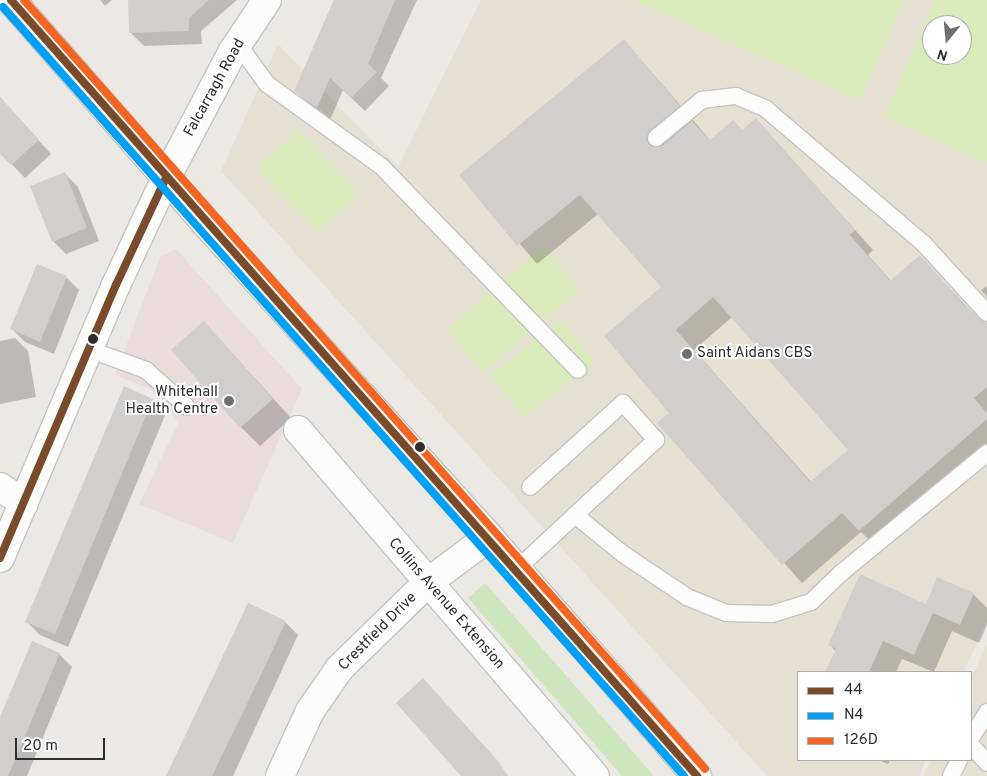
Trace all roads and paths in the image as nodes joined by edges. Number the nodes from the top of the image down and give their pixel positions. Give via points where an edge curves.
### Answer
1 (11, 0) edge
2 (267, 0) edge
3 (238, 44) junction
4 (656, 138) dead end
5 (166, 178) junction
6 (987, 313) edge
7 (88, 349) junction
8 (578, 370) dead end
9 (187, 407) dead end
10 (298, 430) dead end
11 (987, 453) edge
12 (0, 487) edge
13 (530, 488) dead end
14 (24, 503) junction
15 (575, 516) junction
16 (490, 537) junction
17 (0, 558) edge
18 (517, 569) junction
19 (427, 583) junction
20 (987, 712) edge
21 (972, 736) edge
22 (972, 746) edge
23 (958, 761) edge
24 (987, 763) edge
25 (280, 776) edge
26 (596, 776) edge
27 (697, 776) edge
28 (951, 776) edge

1 - 5 street
2 - 3 street, Falcarragh Road
3 - 5 street, Falcarragh Road
3 - 8 lane via 268,84 382,167
4 - 6 lane via 702,100 736,96 766,109 924,244
5 - 7 street, Falcarragh Road
5 - 16 street
7 - 9 lane via 146,370
7 - 14 street, Falcarragh Road
10 - 19 street, Collins Avenue Extension
11 - 15 lane via 841,573 812,602 772,614 726,613 687,597 623,554
12 - 14 street
13 - 15 lane via 623,403 656,440
14 - 17 street, Falcarragh Road
15 - 18 lane
16 - 18 street
16 - 19 street, Crestfield Drive
18 - 27 street
19 - 25 street, Crestfield Drive via 340,668 310,711
19 - 26 street, Collins Avenue Extension
20 - 21 lane
22 - 24 lane
23 - 28 lane

